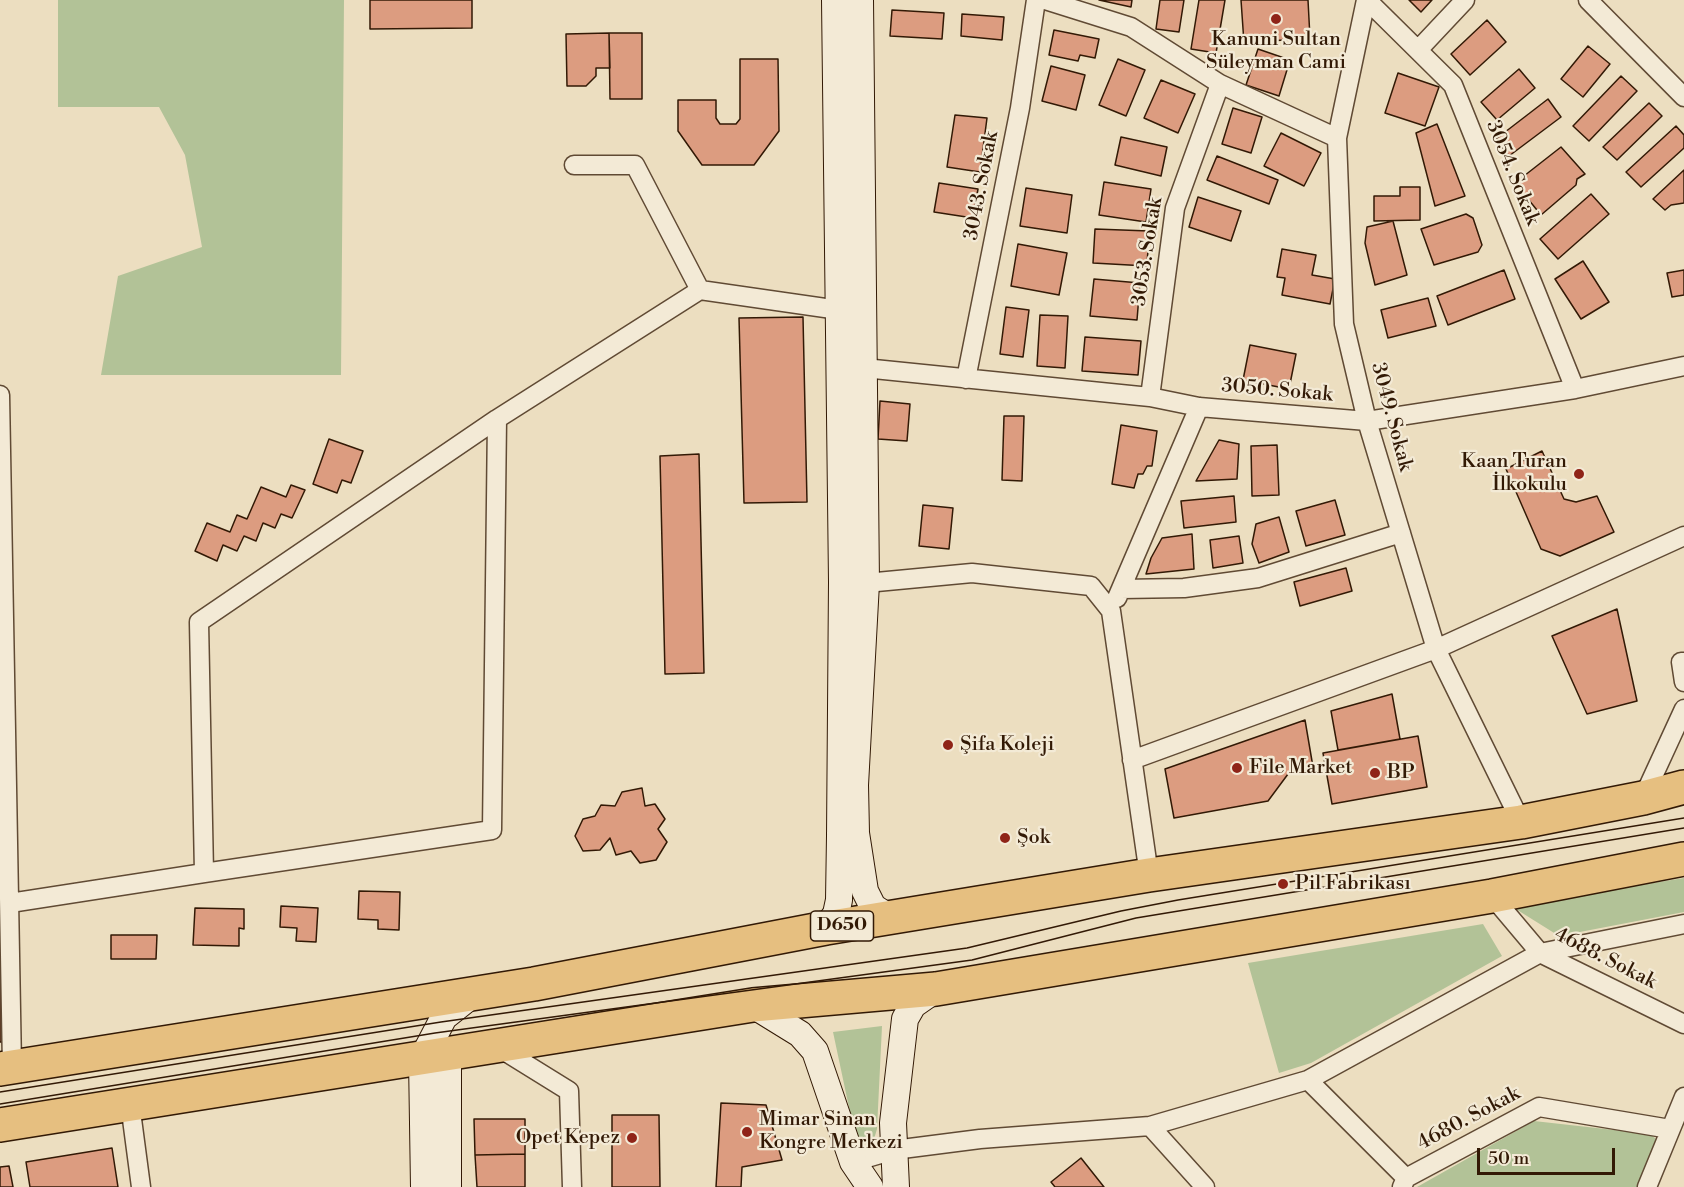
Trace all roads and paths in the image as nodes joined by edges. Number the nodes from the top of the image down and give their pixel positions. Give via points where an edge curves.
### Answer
1 (835, 0) edge
2 (860, 0) edge
3 (1036, 0) edge
4 (1045, 0) edge
5 (1366, 0) edge
6 (1466, 0) edge
7 (1588, 0) edge
8 (1418, 50) junction
9 (1220, 84) junction
10 (1684, 97) edge
11 (1337, 138) junction
12 (574, 165) dead end
13 (700, 290) junction
14 (838, 310) junction
15 (1684, 366) edge
16 (852, 368) junction
17 (966, 379) junction
18 (1575, 389) junction
19 (0, 395) edge
20 (1150, 397) junction
21 (1199, 407) junction
22 (497, 419) junction
23 (1367, 422) junction
24 (1401, 533) junction
25 (1684, 536) edge
26 (866, 583) junction
27 (1121, 589) junction
28 (1111, 611) junction
29 (1436, 649) junction
30 (1684, 662) edge
31 (1684, 682) edge
32 (1684, 709) edge
33 (1132, 760) junction
34 (1684, 787) edge
35 (1643, 798) junction
36 (1521, 822) junction
37 (848, 834) junction
38 (1684, 859) edge
39 (204, 873) junction
40 (1149, 875) junction
41 (1492, 896) junction
42 (10, 903) junction
43 (890, 918) junction
44 (1684, 924) edge
45 (826, 928) junction
46 (1540, 953) junction
47 (936, 988) junction
48 (474, 994) junction
49 (753, 1005) junction
50 (1684, 1024) edge
51 (498, 1047) junction
52 (435, 1057) junction
53 (6, 1068) edge
54 (1308, 1080) junction
55 (1684, 1096) edge
56 (130, 1104) junction
57 (0, 1125) edge
58 (1150, 1126) junction
59 (1671, 1129) junction
60 (894, 1150) junction
61 (853, 1162) junction
62 (1404, 1183) edge
63 (1654, 1185) edge
64 (141, 1187) edge
65 (424, 1187) edge
66 (448, 1187) edge
67 (572, 1187) edge
68 (870, 1187) edge
69 (896, 1187) edge
70 (1204, 1187) edge

1 - 14 street
2 - 16 street
3 - 17 street, 3043. Sokak via 1020,108
4 - 9 street via 1131,27
5 - 8 street, 3054. Sokak
5 - 11 street, 3049. Sokak
6 - 8 street
7 - 10 street
8 - 18 street, 3054. Sokak via 1453,85
9 - 11 street
9 - 20 street, 3053. Sokak via 1175,208
11 - 23 street, 3049. Sokak via 1344,324
12 - 13 street via 635,165
13 - 14 street
13 - 22 street
14 - 16 street
15 - 18 street, 3050. Sokak
16 - 17 street, 3050. Sokak
16 - 26 street
16 - 37 street
17 - 20 street, 3050. Sokak
18 - 23 street, 3050. Sokak
19 - 42 street
20 - 21 street, 3050. Sokak
21 - 23 street, 3050. Sokak
21 - 27 street
22 - 39 street via 199,622
22 - 39 street via 492,830
23 - 24 street, 3049. Sokak
24 - 27 street via 1258,578 1184,588
24 - 29 street, 3049. Sokak
25 - 29 street
26 - 28 street via 972,573 1067,583 1091,586
26 - 37 street via 855,785
27 - 28 street
28 - 33 street
29 - 33 street
29 - 36 street, 3049. Sokak
30 - 31 street
32 - 35 street
33 - 40 street
34 - 35 highway, D650
35 - 36 highway, D650
36 - 40 highway, D650
37 - 43 street via 873,907
37 - 45 street via 836,914
38 - 41 highway
39 - 42 street
40 - 43 highway, D650
41 - 46 street, 4688. Sokak
41 - 47 highway
42 - 53 street
43 - 45 highway, D650
44 - 46 street
45 - 48 highway, D650
46 - 50 street, 4688. Sokak
46 - 54 street
47 - 49 highway
47 - 60 street via 913,1005 905,1018 893,1123
48 - 52 street via 444,1017
48 - 53 highway, D650
49 - 51 highway
49 - 61 street via 801,1034 815,1051
51 - 52 highway
51 - 67 street via 569,1091
52 - 56 highway
52 - 65 street
52 - 66 street
54 - 58 street
54 - 62 street
55 - 59 street
56 - 57 highway
56 - 64 street
58 - 60 street
58 - 70 street
59 - 62 street, 4680. Sokak via 1539,1107
59 - 63 street
60 - 61 street
60 - 69 street
61 - 68 street

